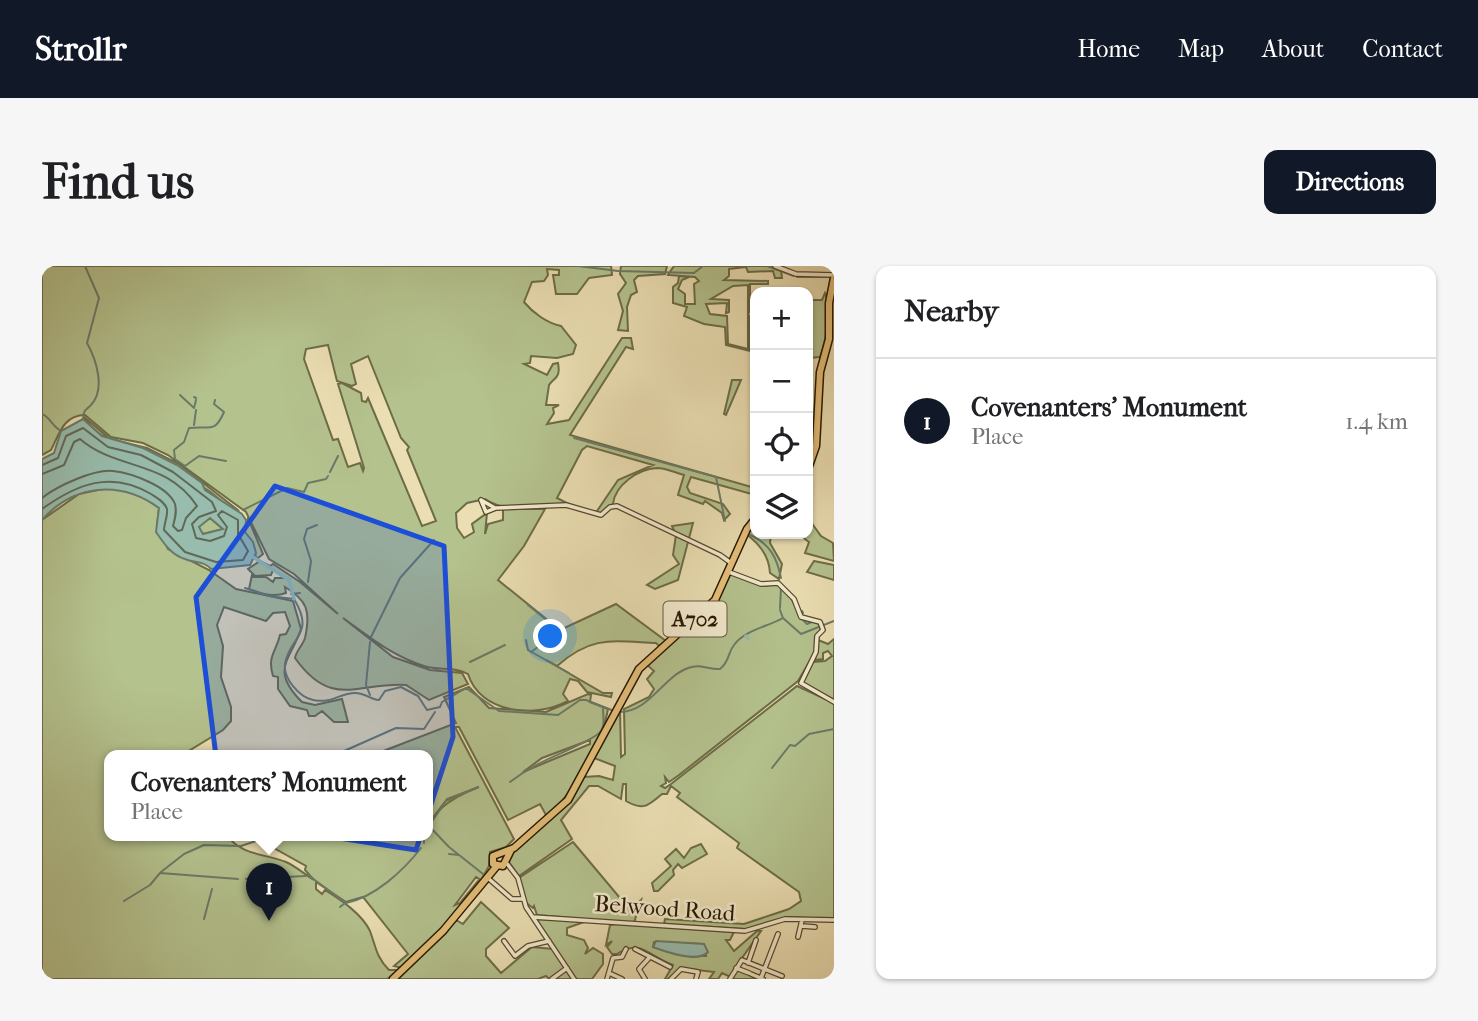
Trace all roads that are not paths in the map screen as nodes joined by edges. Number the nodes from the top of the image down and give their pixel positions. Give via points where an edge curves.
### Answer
1 (775, 266) edge
2 (834, 276) edge
3 (831, 341) edge
4 (813, 454) edge
5 (496, 508) dead end
6 (750, 525) edge
7 (732, 564) junction
8 (729, 572) junction
9 (834, 702) edge
10 (497, 865) junction
11 (522, 899) junction
12 (533, 917) junction
13 (802, 920) junction
14 (834, 920) edge
15 (802, 926) junction
16 (815, 927) dead end
17 (778, 934) dead end
18 (799, 937) dead end
19 (504, 941) dead end
20 (549, 941) junction
21 (755, 942) dead end
22 (626, 949) dead end
23 (635, 949) dead end
24 (649, 958) junction
25 (748, 963) junction
26 (670, 967) dead end
27 (736, 967) junction
28 (567, 968) junction
29 (764, 969) junction
30 (609, 973) junction
31 (642, 974) junction
32 (723, 975) dead end
33 (782, 976) dead end
34 (730, 978) edge
35 (393, 979) edge
36 (552, 979) edge
37 (575, 979) edge
38 (607, 979) edge
39 (622, 979) edge
40 (636, 979) edge
41 (646, 979) edge
42 (671, 979) edge
43 (696, 979) edge
44 (762, 979) edge

1 - 2 street via 796,274
2 - 3 highway via 828,303
3 - 4 highway via 820,372
5 - 7 street via 566,505 601,515 617,506
6 - 7 highway, A702
7 - 8 highway, A702
8 - 9 street via 761,584 778,583 794,598 801,617 822,625 816,652 801,683
8 - 10 highway, A702 via 711,604 646,661 568,800
10 - 11 street via 512,899
10 - 11 street via 512,870 518,878
10 - 35 highway via 443,931
11 - 12 street
12 - 13 street, Belwood Road via 746,931 785,919
12 - 20 street
13 - 14 street, Belwood Road
13 - 15 street
15 - 16 street
15 - 18 street
17 - 29 street
19 - 20 street via 515,956 528,946
20 - 28 street
21 - 25 street
22 - 30 street via 622,957 613,958
23 - 24 street
24 - 26 street
24 - 31 street via 639,968
25 - 27 street via 741,961
25 - 29 street
27 - 34 street
27 - 44 street
28 - 36 street
28 - 37 street
29 - 33 street
29 - 44 street
30 - 38 street
30 - 39 street
31 - 40 street
31 - 41 street
32 - 34 street
42 - 43 street via 681,969 698,972

